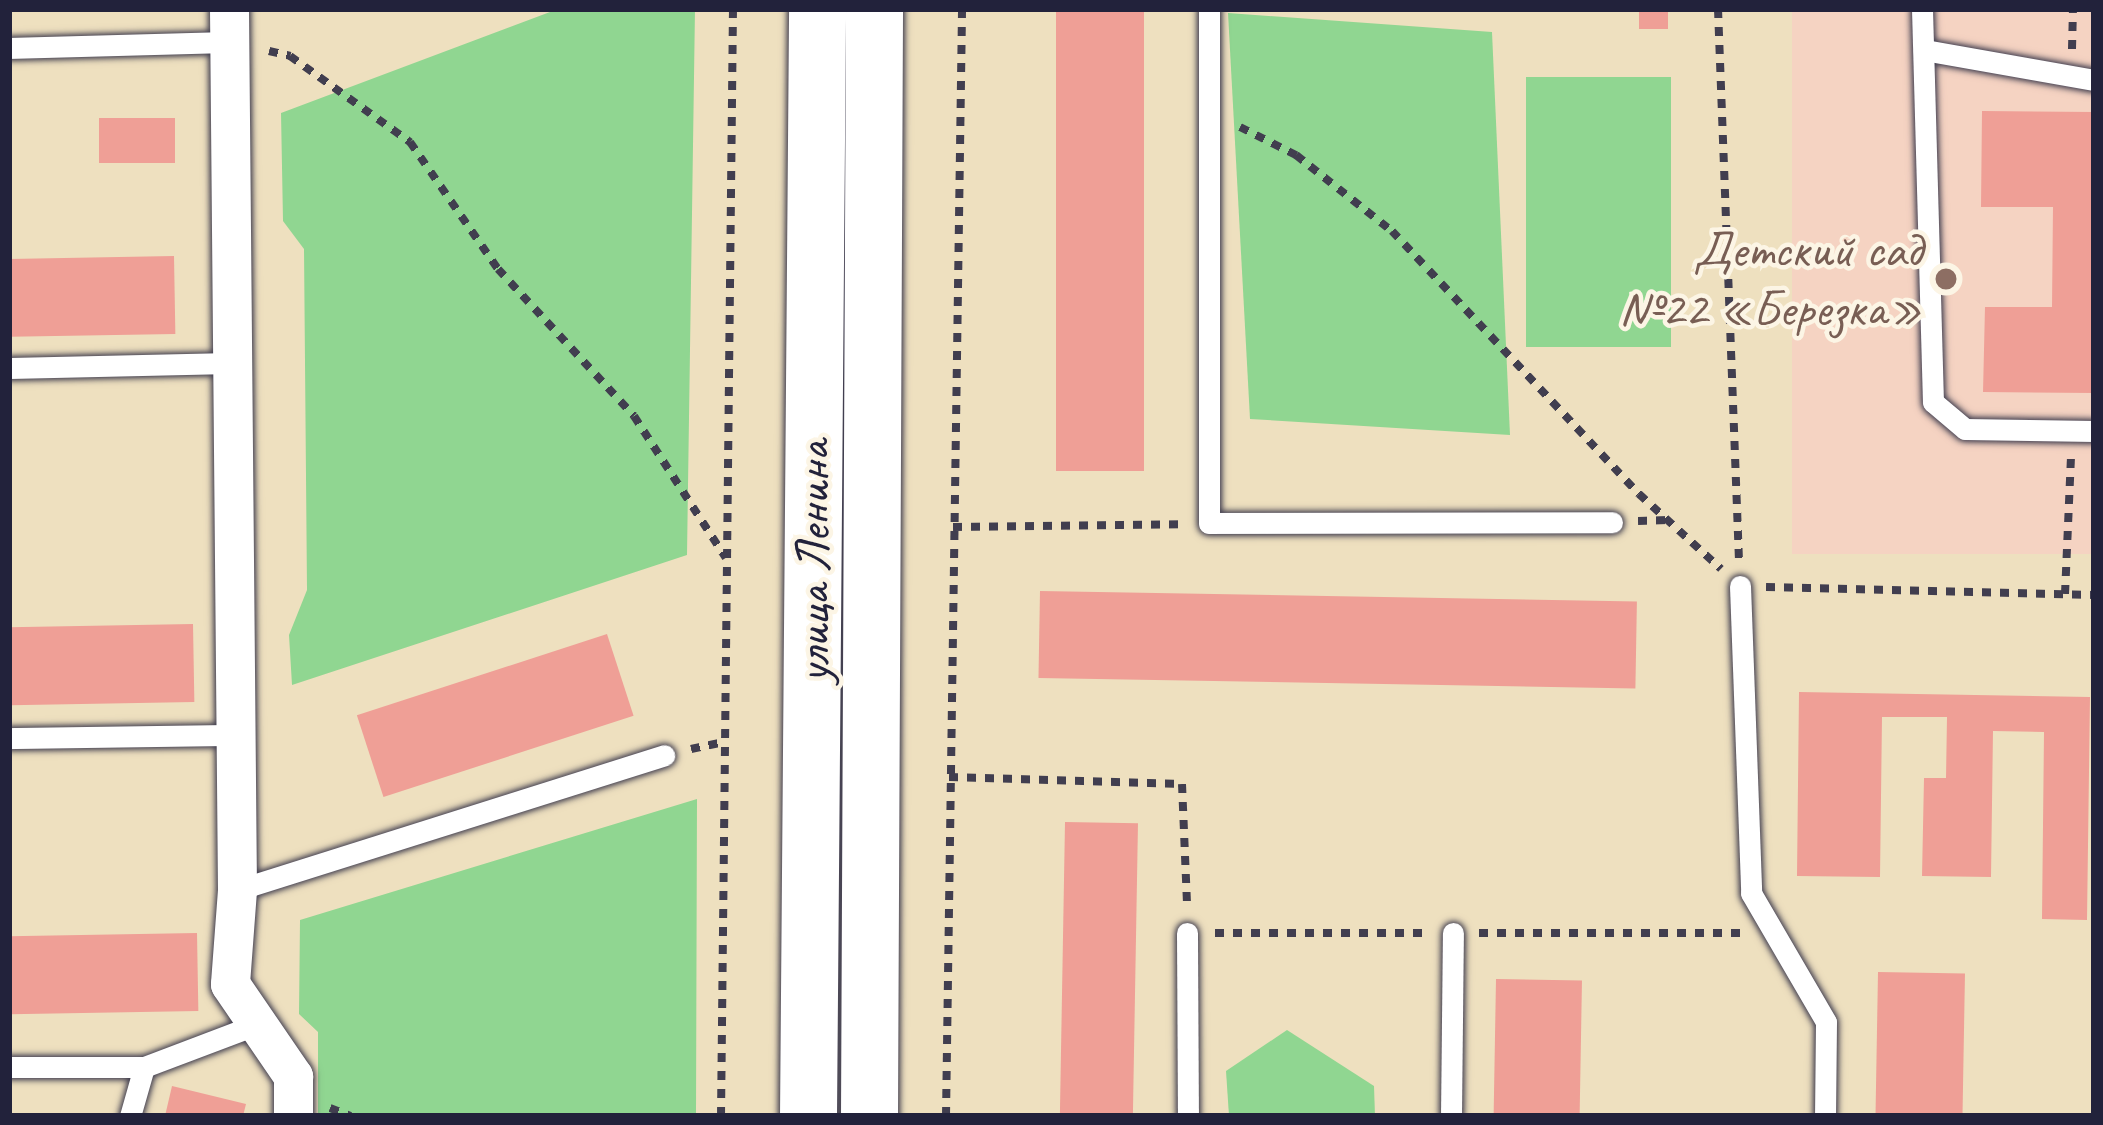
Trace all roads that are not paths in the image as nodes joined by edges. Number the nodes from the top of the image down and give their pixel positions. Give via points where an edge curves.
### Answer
1 (817, 9) edge
2 (874, 9) edge
3 (1209, 9) edge
4 (1922, 9) edge
5 (227, 26) edge
6 (9, 48) edge
7 (1924, 50) junction
8 (2094, 80) edge
9 (232, 363) junction
10 (9, 368) edge
11 (2083, 431) edge
12 (1612, 522) dead end
13 (1740, 586) road end
14 (234, 735) junction
15 (9, 738) edge
16 (664, 755) dead end
17 (237, 890) junction
18 (1454, 933) dead end
19 (1186, 934) road end
20 (258, 1024) junction
21 (9, 1067) edge
22 (144, 1067) junction
23 (130, 1116) edge
24 (293, 1116) edge
25 (808, 1116) edge
26 (868, 1116) edge
27 (1188, 1116) edge
28 (1451, 1116) edge
29 (1825, 1116) edge

1 - 25 main road, улица Ленина
2 - 26 main road, улица Ленина
3 - 12 lane via 1209,523
4 - 7 lane
5 - 6 lane
5 - 9 street
7 - 8 lane
7 - 11 lane via 1933,402 1965,429
9 - 10 lane
9 - 14 street
13 - 29 lane via 1751,893 1826,1022
14 - 15 lane
14 - 17 street
16 - 17 lane
17 - 20 street via 230,984
18 - 28 lane
19 - 27 lane
20 - 22 lane
20 - 24 street via 293,1076
21 - 22 lane
22 - 23 lane

